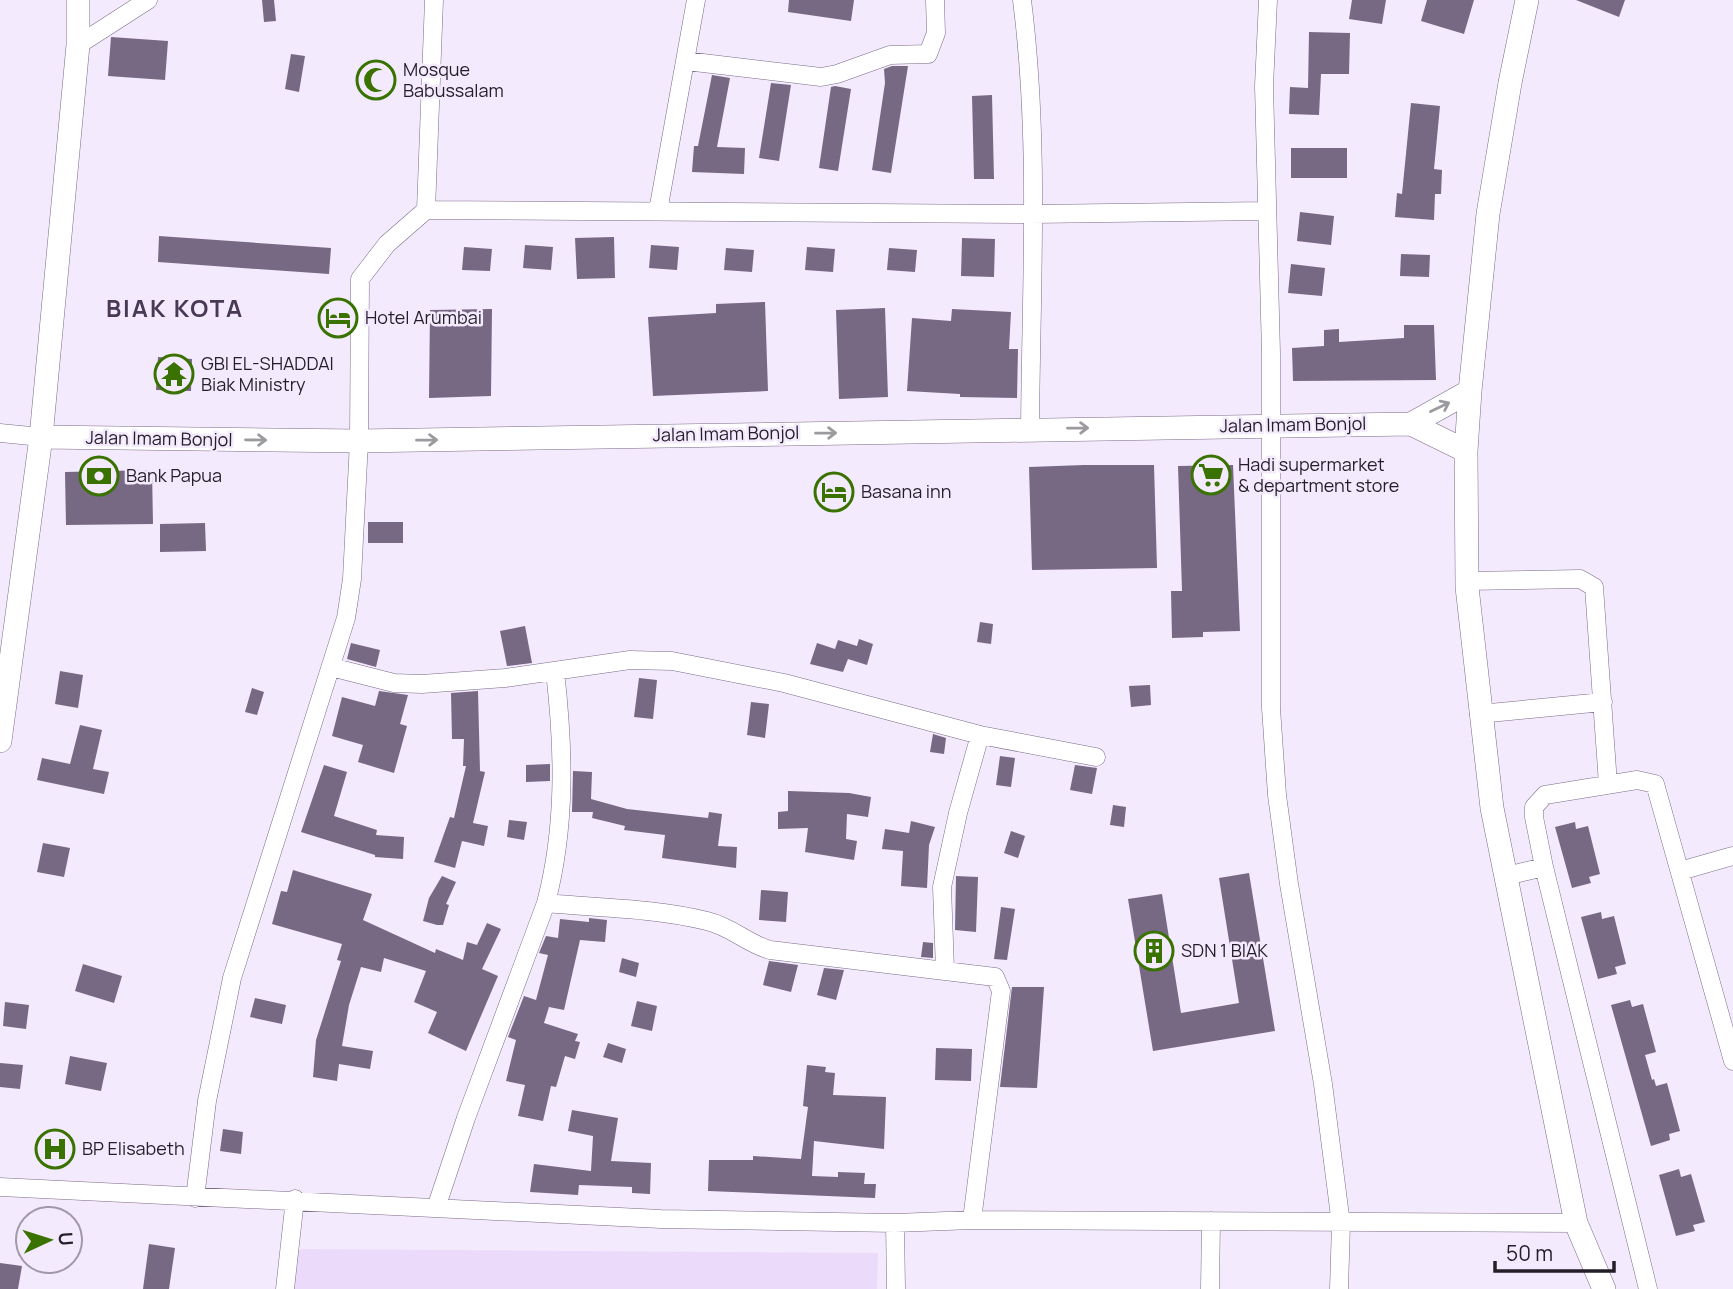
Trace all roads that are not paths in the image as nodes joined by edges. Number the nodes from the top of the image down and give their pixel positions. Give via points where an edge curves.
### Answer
1 (78, 0) edge
2 (148, 0) edge
3 (434, 0) edge
4 (696, 0) edge
5 (934, 0) edge
6 (1022, 0) edge
7 (1268, 0) edge
8 (1527, 0) edge
9 (78, 45) junction
10 (686, 61) junction
11 (426, 210) junction
12 (658, 211) junction
13 (1266, 211) junction
14 (1032, 214) junction
15 (1470, 391) junction
16 (1411, 424) junction
17 (1269, 425) junction
18 (1030, 429) junction
19 (0, 433) edge
20 (41, 437) junction
21 (359, 441) junction
22 (1466, 451) junction
23 (1467, 582) junction
24 (331, 667) junction
25 (555, 671) junction
26 (1603, 702) junction
27 (1479, 714) junction
28 (980, 735) junction
29 (0, 741) edge
30 (1096, 757) dead end
31 (1608, 784) junction
32 (1733, 856) edge
33 (1544, 867) junction
34 (1680, 871) junction
35 (1506, 876) junction
36 (546, 903) junction
37 (945, 970) junction
38 (1733, 1061) edge
39 (0, 1187) edge
40 (195, 1198) junction
41 (295, 1199) junction
42 (436, 1208) junction
43 (972, 1220) junction
44 (1212, 1221) junction
45 (895, 1223) junction
46 (1576, 1223) junction
47 (1341, 1224) junction
48 (285, 1289) edge
49 (896, 1289) edge
50 (1210, 1289) edge
51 (1339, 1289) edge
52 (1604, 1289) edge
53 (1648, 1289) edge

1 - 9 main road
2 - 9 street
3 - 11 street
4 - 10 street
5 - 10 street via 936,33 928,54 890,55 821,77
6 - 14 street
7 - 13 street via 1264,44
8 - 15 main road via 1489,214
9 - 20 main road
10 - 12 street
11 - 12 street
11 - 21 street via 387,244 360,278
12 - 14 street
13 - 14 street
13 - 17 street
14 - 18 street
16 -> 15 main road
15 - 22 main road
16 - 17 main road, Jalan Imam Bonjol
16 - 22 main road
18 -> 17 main road, Jalan Imam Bonjol
17 - 47 street via 1271,708 1277,795
21 -> 18 main road, Jalan Imam Bonjol
19 - 20 street
20 -> 21 main road, Jalan Imam Bonjol
20 - 29 main road
21 - 24 street via 352,579
22 - 23 main road
23 - 26 street via 1590,581 1596,596
23 - 27 main road
24 - 25 street via 394,683 422,684
24 - 40 street via 232,978 206,1101
25 - 28 street via 630,660 672,661 784,684
25 - 36 street via 563,764 559,835
26 - 27 street
26 - 31 street
27 - 35 main road
28 - 30 street
28 - 37 street via 944,877
31 - 33 street via 1545,795 1539,800 1534,817
31 - 34 street via 1637,780 1655,784
32 - 34 street
33 - 35 street
33 - 53 street
34 - 38 street
35 - 46 main road
36 - 37 street via 676,915 727,926 770,950
36 - 42 street
37 - 43 street via 995,977 1001,991
39 - 40 street
40 - 41 street
41 - 42 street
41 - 48 street
42 - 45 street via 661,1219
43 - 44 street
43 - 45 street
44 - 47 street
44 - 50 street
45 - 49 street
46 - 47 street
46 - 52 main road
47 - 51 street

